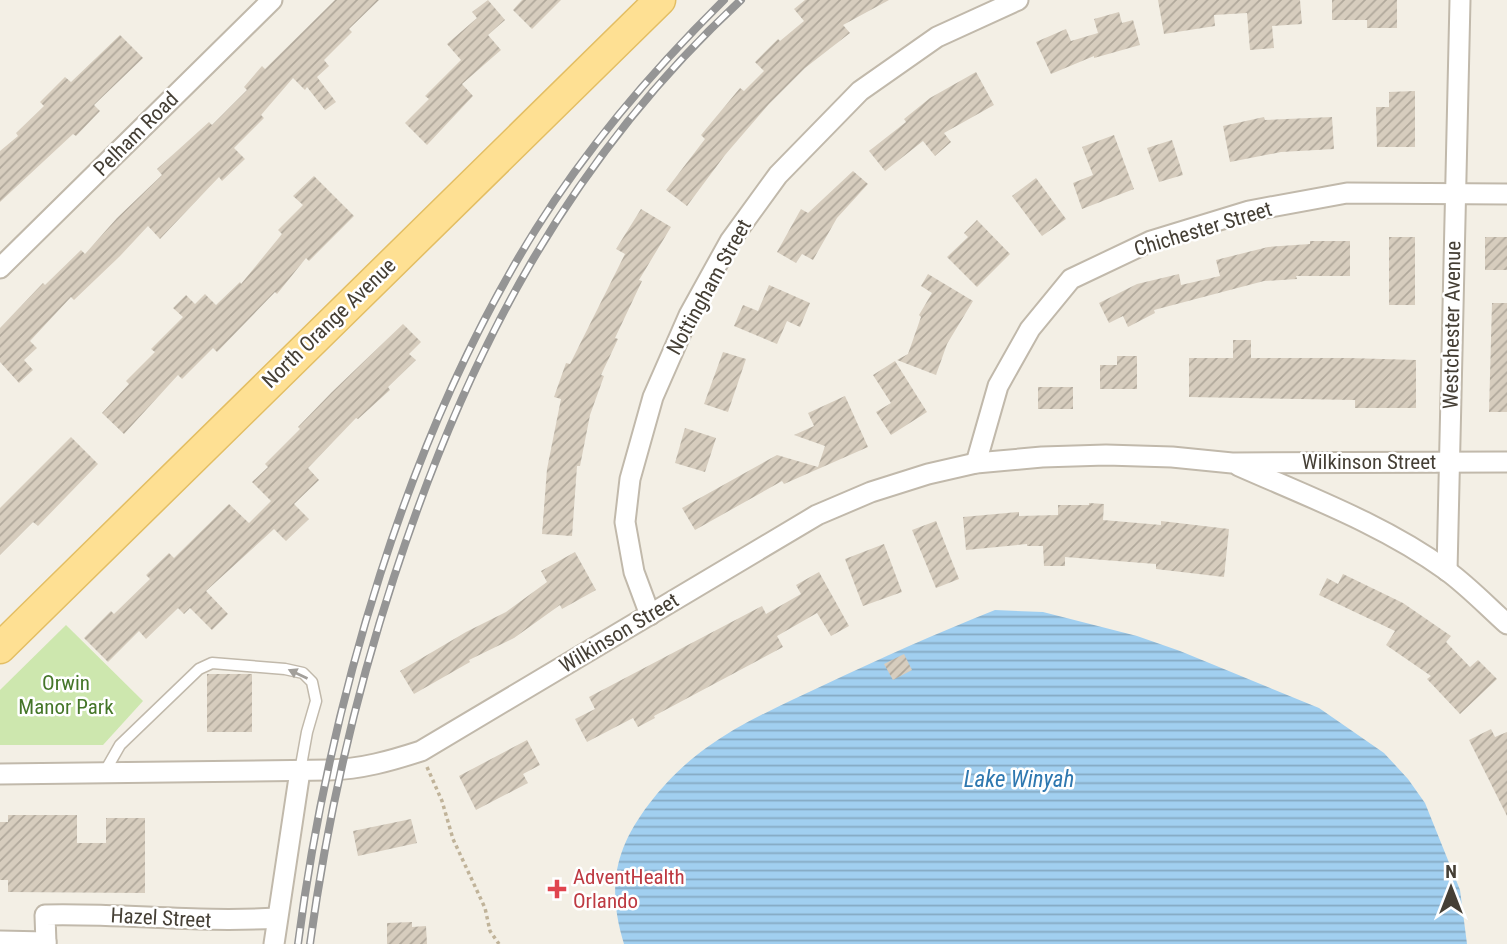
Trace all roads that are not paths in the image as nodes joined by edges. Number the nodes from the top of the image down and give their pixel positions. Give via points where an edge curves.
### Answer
1 (272, 0) edge
2 (1018, 0) edge
3 (1460, 0) edge
4 (658, 1) edge
5 (1455, 194) junction
6 (1507, 194) edge
7 (0, 268) edge
8 (1449, 461) junction
9 (1507, 462) edge
10 (976, 463) junction
11 (1232, 463) junction
12 (1447, 571) junction
13 (650, 615) junction
14 (1507, 624) edge
15 (0, 648) edge
16 (300, 771) junction
17 (104, 773) junction
18 (0, 774) edge
19 (277, 918) junction
20 (0, 941) edge
21 (46, 943) edge
22 (274, 944) edge

1 - 7 street, Pelham Road
2 - 13 street, Nottingham Street via 937,37 860,91 778,175 730,241 689,316 653,397 630,479 625,522 634,572
3 - 5 street, Westchester Avenue
4 - 15 main road, North Orange Avenue
5 - 6 street, Chichester Street
5 - 8 street, Westchester Avenue
5 - 10 street, Chichester Street via 1347,193 1249,211 1151,241 1071,279 1030,329 998,386
8 - 9 street, Wilkinson Street
8 - 11 street, Wilkinson Street
8 - 12 street, Westchester Avenue
10 - 11 street, Wilkinson Street via 1105,455
10 - 13 street, Wilkinson Street via 871,492 817,515
11 - 12 street, Wilkinson Street via 1394,537
12 - 14 street
13 - 16 street, Wilkinson Street via 421,751 356,769
16 - 17 street, Wilkinson Street
16 -> 17 lane via 316,701 312,682 303,673 285,668 212,663 120,745
16 - 19 street
17 - 18 street, Wilkinson Street
19 - 21 street, Hazel Street via 229,921 45,915
19 - 22 street
20 - 21 street

